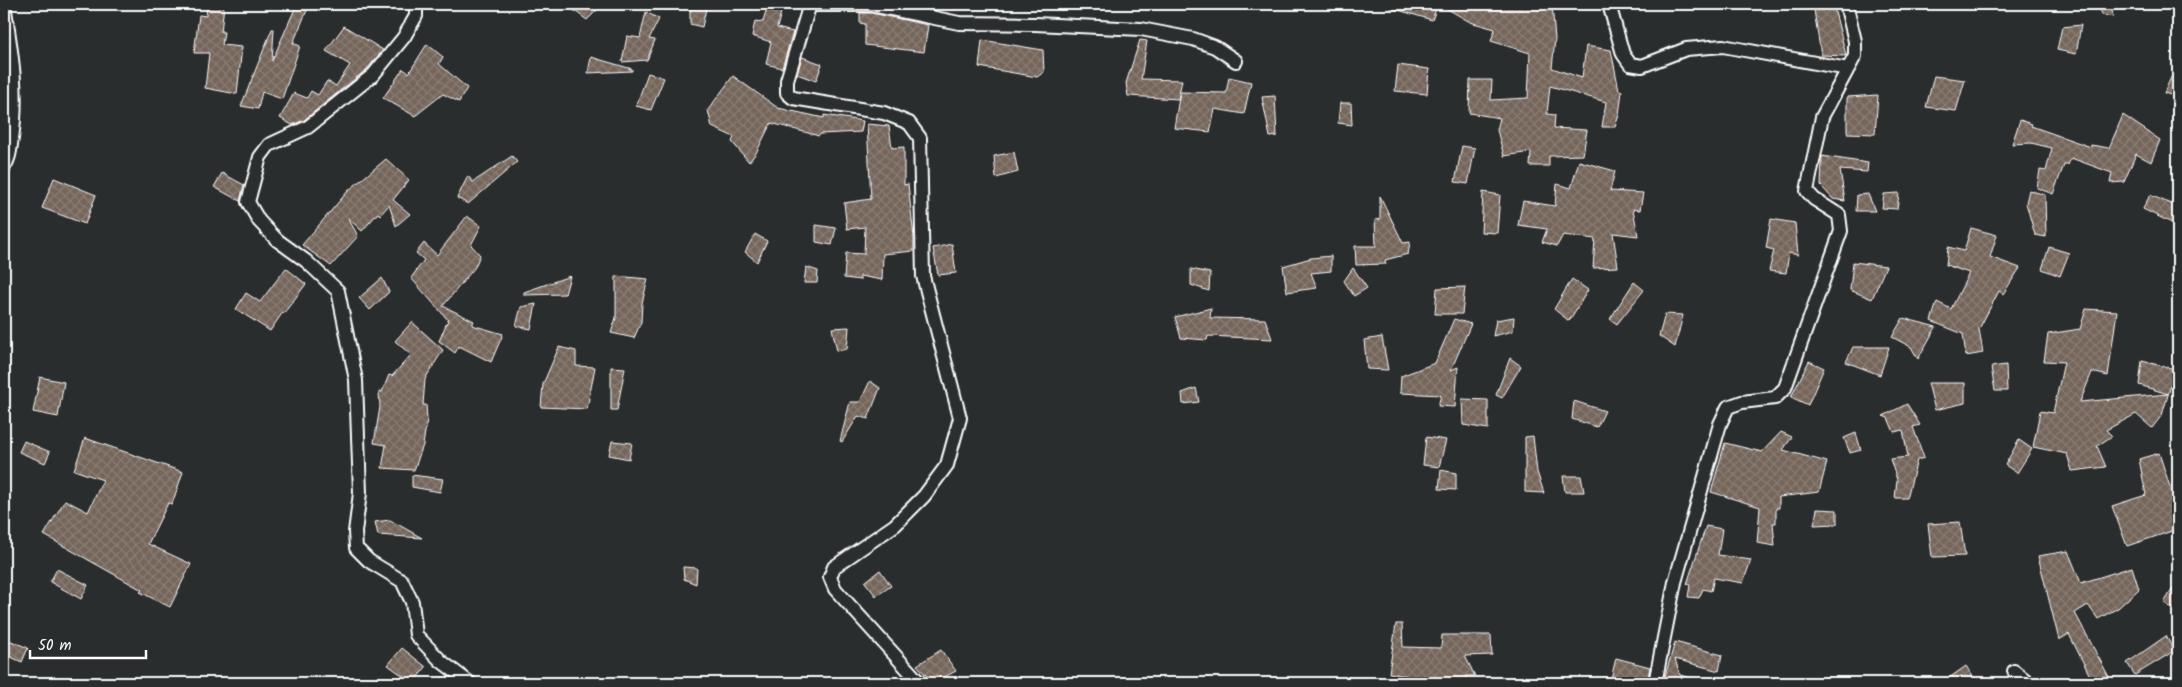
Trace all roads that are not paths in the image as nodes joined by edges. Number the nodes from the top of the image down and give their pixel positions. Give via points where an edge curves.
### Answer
1 (4, 4) edge
2 (416, 4) edge
3 (810, 4) edge
4 (1610, 4) edge
5 (1846, 4) edge
6 (1236, 61) dead end
7 (1848, 70) junction
8 (4, 167) edge
9 (2014, 671) dead end
10 (470, 683) edge
11 (920, 683) edge
12 (1655, 683) edge
13 (2029, 683) edge

1 - 8 street via 15,78 16,114 9,160
2 - 10 street via 416,16 404,37 374,75 308,127 269,145 260,157 248,202 259,221 277,240 338,291 356,380 360,493 356,548 369,561 402,581 412,602 416,635 441,661
3 - 6 street via 872,5 959,23 1141,29 1193,39 1215,47
3 - 11 street via 787,80 787,93 794,98 884,113 909,123 920,138 923,276 960,418 947,465 924,496 895,526 834,567 830,577 835,589
4 - 7 street via 1622,54 1630,64 1642,66 1686,49 1723,46
5 - 7 street via 1855,41 1855,56
7 - 12 street via 1822,116 1807,191 1839,216 1841,231 1785,388 1775,398 1728,407 1720,424 1675,582
9 - 13 street

